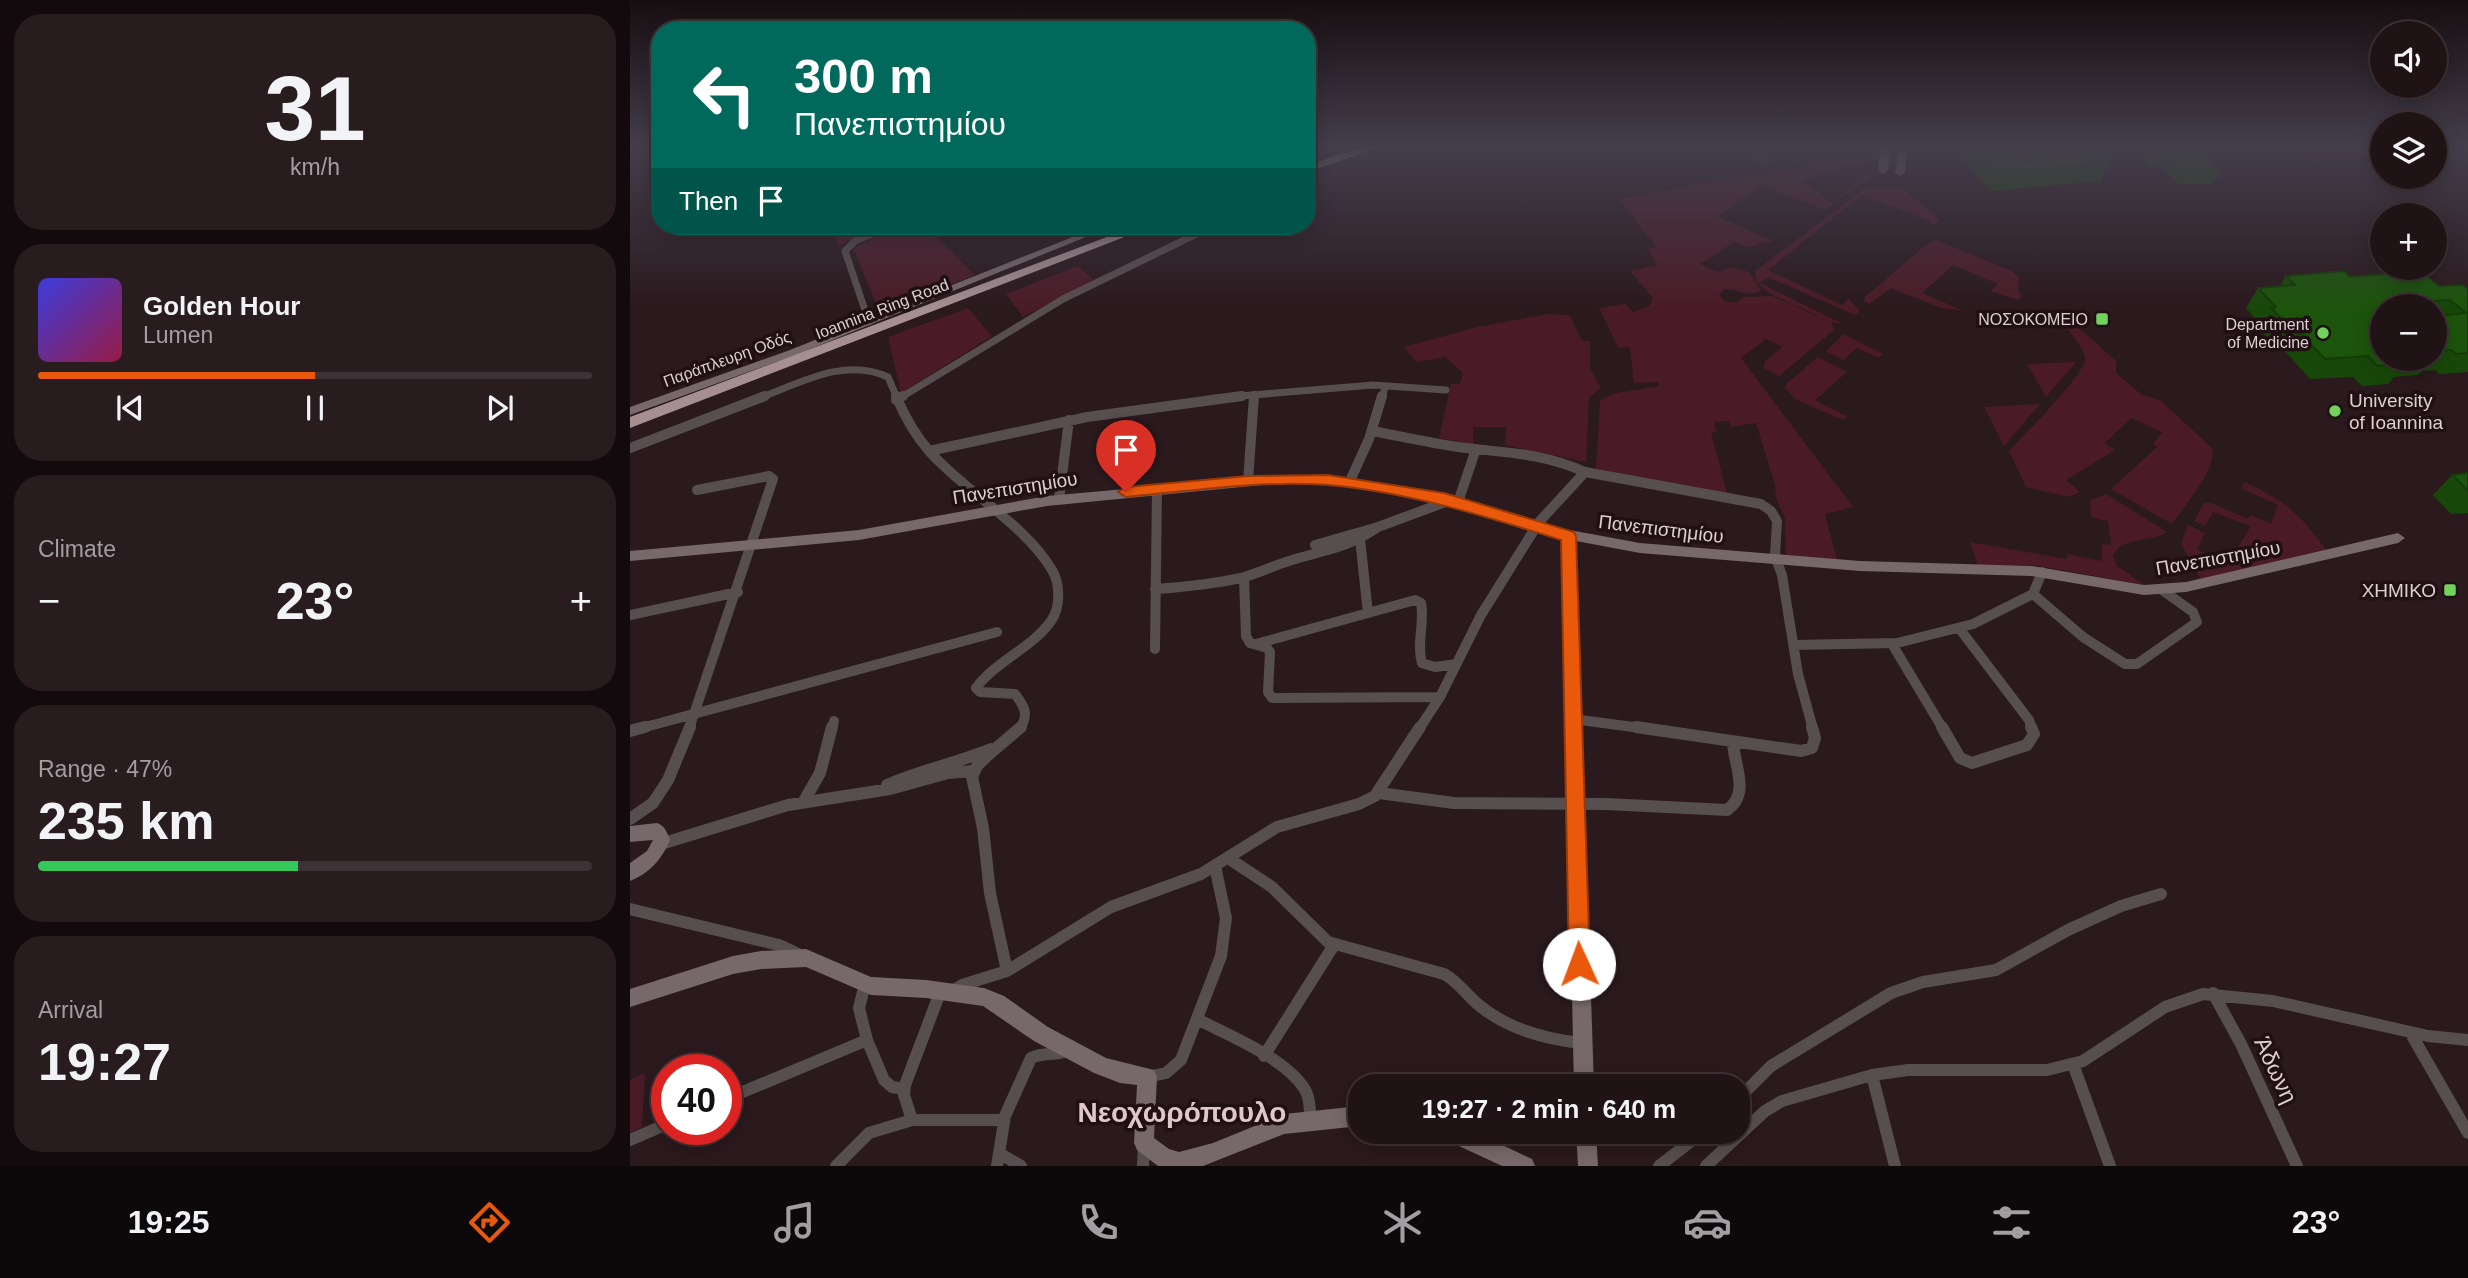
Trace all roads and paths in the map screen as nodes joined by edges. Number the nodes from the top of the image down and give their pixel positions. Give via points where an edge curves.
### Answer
1 (871, 235) edge
2 (1086, 235) edge
3 (1123, 235) edge
4 (1195, 235) edge
5 (869, 322) junction
6 (1385, 387) junction
7 (1446, 390) dead end
8 (1254, 395) junction
9 (896, 400) junction
10 (630, 411) edge
11 (1069, 420) junction
12 (630, 423) edge
13 (1372, 431) junction
14 (630, 448) edge
15 (1476, 449) junction
16 (929, 451) junction
17 (1585, 472) junction
18 (1248, 481) junction
19 (1349, 483) junction
20 (1157, 489) junction
21 (697, 490) dead end
22 (1059, 499) junction
23 (1455, 501) junction
24 (991, 509) junction
25 (1378, 527) junction
26 (1536, 528) junction
27 (1569, 536) junction
28 (2398, 538) dead end
29 (1360, 539) junction
30 (753, 544) junction
31 (1315, 545) dead end
32 (630, 556) edge
33 (1776, 561) junction
34 (2042, 572) junction
35 (1244, 577) junction
36 (1155, 589) junction
37 (2162, 590) junction
38 (738, 592) junction
39 (2033, 594) junction
40 (1368, 613) junction
41 (630, 615) edge
42 (1959, 628) junction
43 (997, 632) dead end
44 (1892, 644) junction
45 (1252, 645) junction
46 (1793, 645) junction
47 (1154, 649) dead end
48 (1456, 664) junction
49 (1440, 696) junction
50 (695, 714) junction
51 (1573, 719) junction
52 (834, 721) dead end
53 (630, 731) edge
54 (1733, 744) junction
55 (994, 748) junction
56 (973, 771) junction
57 (881, 789) junction
58 (1379, 793) junction
59 (804, 801) junction
60 (1575, 805) junction
61 (630, 819) edge
62 (630, 834) edge
63 (661, 844) junction
64 (1228, 858) junction
65 (1215, 866) junction
66 (630, 873) edge
67 (2161, 894) dead end
68 (630, 909) edge
69 (1334, 945) junction
70 (806, 958) junction
71 (1007, 971) junction
72 (865, 984) junction
73 (946, 991) junction
74 (2213, 993) junction
75 (630, 998) edge
76 (1197, 1019) junction
77 (2410, 1032) junction
78 (867, 1040) junction
79 (2468, 1040) edge
80 (1581, 1043) junction
81 (1071, 1049) junction
82 (1264, 1056) junction
83 (2073, 1064) junction
84 (1583, 1074) edge
85 (1872, 1075) junction
86 (1147, 1077) junction
87 (1750, 1087) edge
88 (904, 1089) junction
89 (742, 1092) edge
90 (1348, 1117) edge
91 (912, 1120) junction
92 (1004, 1120) junction
93 (1310, 1120) junction
94 (651, 1131) edge
95 (2468, 1133) edge
96 (630, 1140) edge
97 (1144, 1143) junction
98 (1477, 1144) edge
99 (1587, 1144) edge
100 (1687, 1144) edge
101 (998, 1160) edge
102 (836, 1166) edge
103 (1021, 1166) edge
104 (1143, 1166) edge
105 (1525, 1166) edge
106 (1588, 1166) edge
107 (1659, 1166) edge
108 (1706, 1166) edge
109 (1895, 1166) edge
110 (2110, 1166) edge
111 (2297, 1166) edge

1 - 5 street via 845,251
2 - 5 street, Παράπλευρη Οδός
3 - 12 highway, Ioannina Ring Road
4 - 9 street via 1063,299
5 - 10 street, Παράπλευρη Οδός
6 - 7 street
6 - 8 street
6 - 13 street
8 - 11 street
8 - 18 street
9 - 14 street via 883,374 868,368 844,369
9 - 16 street
11 - 16 street
11 - 22 street
13 - 15 street
13 - 19 street
15 - 17 street via 1513,451
15 - 23 street
16 - 24 street
17 - 26 street
17 - 33 street via 1763,504 1777,521
18 - 19 street, Πανεπιστημίου
18 - 20 street, Πανεπιστημίου
19 - 23 street, Πανεπιστημίου
20 - 22 street, Πανεπιστημίου
20 - 36 street
21 - 30 street via 772,477
22 - 24 street, Πανεπιστημίου
23 - 25 street
23 - 26 street, Πανεπιστημίου
24 - 30 street, Πανεπιστημίου via 859,535
24 - 55 street via 1049,563 1059,602 1048,625 977,685 979,692 1015,694 1026,711 1021,729
25 - 29 street
25 - 31 street
26 - 27 street, Πανεπιστημίου
26 - 48 street
27 - 33 street, Πανεπιστημίου
27 - 51 street
28 - 37 street, Πανεπιστημίου
29 - 35 street
29 - 40 street
30 - 32 street, Πανεπιστημίου
30 - 38 street
33 - 34 street, Πανεπιστημίου
33 - 46 street
34 - 37 street, Πανεπιστημίου
34 - 39 street
35 - 36 street
35 - 45 street via 1245,633
36 - 47 street
37 - 39 street via 2193,611 2197,622 2130,666 2097,649
38 - 41 street
38 - 50 street
39 - 42 street
40 - 45 street
40 - 48 street via 1418,601 1424,615 1421,660 1429,666
42 - 44 street
42 - 44 street via 2029,720 2034,734 2027,745 1972,763 1960,758
43 - 50 street
44 - 46 street
45 - 49 street via 1270,652 1268,692 1272,698
46 - 54 street via 1814,745 1801,751
48 - 49 street
49 - 58 street
50 - 53 street
50 - 61 street via 664,787 649,808
51 - 54 street
51 - 60 street
52 - 59 street via 817,782
54 - 60 street via 1741,794 1732,808
55 - 56 street
55 - 57 street
56 - 57 street
56 - 71 street via 990,893
57 - 59 street
58 - 60 street via 1454,803
58 - 64 street via 1359,804 1277,827
59 - 63 street
60 - 80 street
62 - 63 street via 657,831
63 - 66 street via 653,857
64 - 65 street
64 - 69 street via 1272,887
65 - 71 street via 1119,903
65 - 76 street via 1225,909 1225,936
67 - 87 street via 2077,925 1996,970 1929,980 1891,993 1770,1066
68 - 70 street via 779,945
69 - 80 street via 1444,974 1497,1016
69 - 82 street
70 - 72 street
70 - 75 street via 733,965
71 - 73 street
72 - 73 street
72 - 78 street via 859,1008
73 - 81 street via 997,1003
73 - 88 street
74 - 77 street via 2273,1001
74 - 83 street via 2165,1007 2096,1054
74 - 111 street, Άδωνη
76 - 82 street
76 - 86 street via 1180,1063 1159,1076
77 - 79 street
77 - 95 street
78 - 88 street via 884,1080
78 - 89 street
80 - 84 street
81 - 86 street via 1107,1069
81 - 92 street via 1063,1054 1032,1056
82 - 93 street via 1301,1083
83 - 85 street via 2047,1070 1931,1069
83 - 110 street
85 - 108 street via 1774,1105
85 - 109 street
86 - 97 street
88 - 91 street
90 - 93 street
91 - 92 street
91 - 102 street via 869,1133
92 - 101 street
93 - 97 street via 1277,1126 1179,1163
94 - 96 street
97 - 104 street
98 - 105 street
99 - 106 street
100 - 107 street
101 - 103 street via 1010,1157

